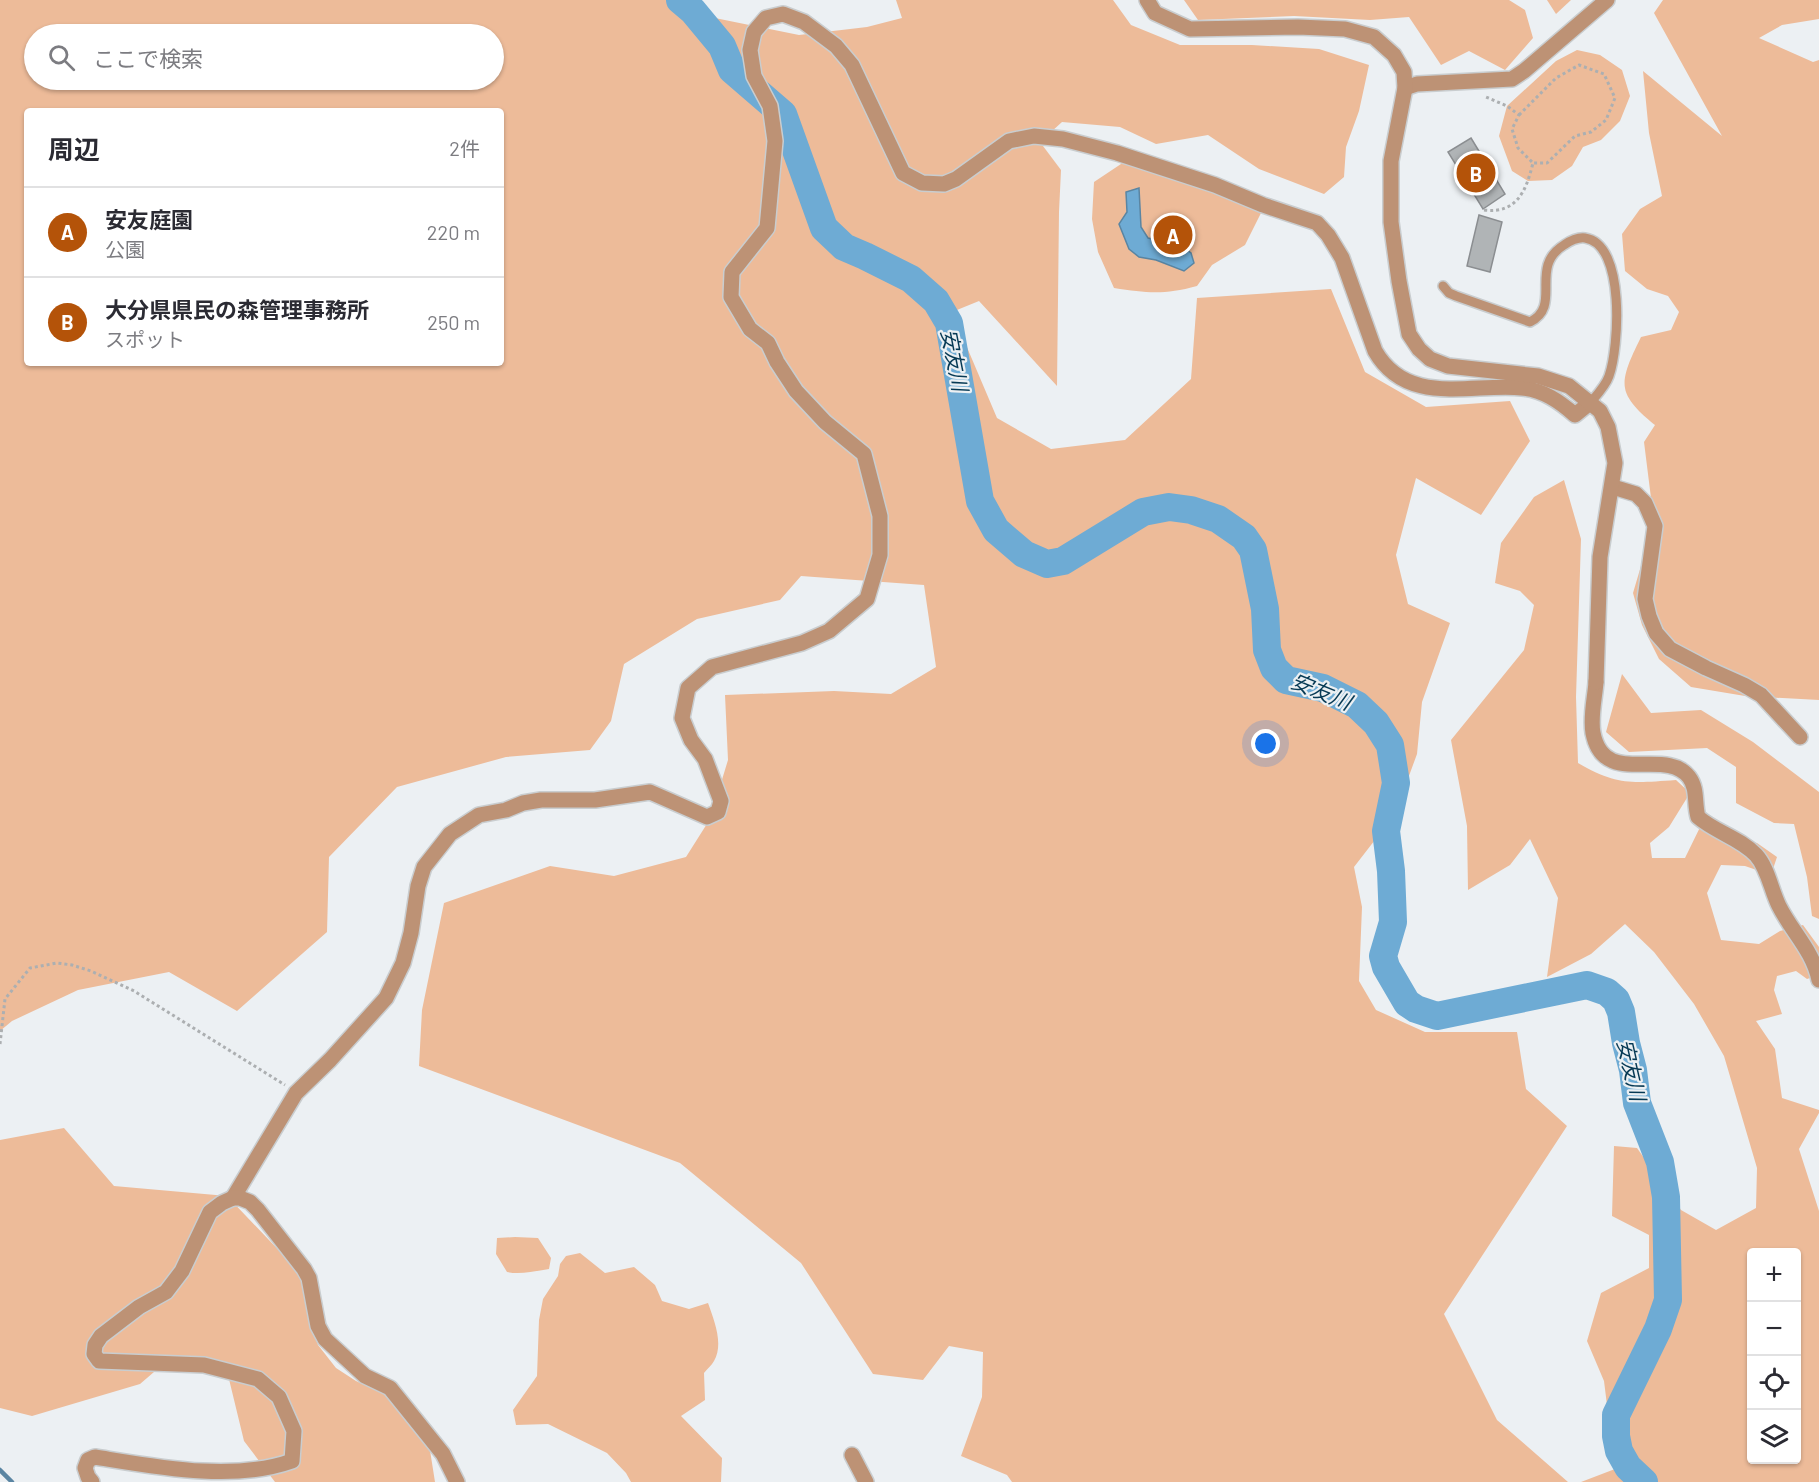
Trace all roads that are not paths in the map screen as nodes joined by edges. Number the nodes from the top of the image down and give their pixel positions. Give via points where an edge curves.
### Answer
1 (1147, 0) edge
2 (1607, 0) edge
3 (1405, 88) junction
4 (1443, 286) dead end
5 (1591, 402) junction
6 (1613, 487) junction
7 (1800, 737) dead end
8 (1819, 980) edge
9 (233, 1198) junction
10 (852, 1455) dead end
11 (92, 1482) edge
12 (457, 1482) edge
13 (866, 1482) edge

1 - 3 street via 1155,13 1190,29 1345,29 1374,37 1394,55 1404,72
2 - 3 street via 1512,79
3 - 5 street via 1390,174 1395,260 1409,334 1430,359 1448,366 1554,380
4 - 5 lane via 1456,296 1530,322 1540,317 1545,308 1550,257 1575,239 1587,238 1600,245 1613,275 1617,329 1609,378
5 - 6 street via 1600,411 1610,436 1615,464
5 - 9 street via 1575,415 1540,392 1522,388 1443,389 1413,383 1393,373 1375,351 1342,258 1317,223 1215,184 1063,139 1034,136 1010,141 956,179 944,184 922,183 903,173 852,65 836,46 804,22 783,14 766,18 754,32 750,50 754,76 770,106 775,141 767,228 732,272 731,297 750,329 768,343 796,391 825,422 864,454 880,516 880,555 867,599 829,631 802,643 712,667 688,688 682,718 705,759 721,801 718,812 706,817 650,792 595,800 541,800 479,815 450,834 424,867 403,963 386,998 296,1093
6 - 7 street via 1646,503 1655,526 1645,599 1656,633 1670,648 1761,695
6 - 8 street via 1600,557 1593,732 1598,747 1613,761 1666,765 1688,775 1694,786 1698,817 1747,846 1758,857 1782,912 1816,964
9 - 11 street via 210,1212 194,1249 166,1292 101,1336 94,1354 99,1361 204,1365 258,1379 279,1396 294,1431 292,1461 279,1468 237,1474 94,1456 85,1468
9 - 12 street via 250,1202 304,1269 325,1339 365,1376 390,1388 443,1455
10 - 13 street

